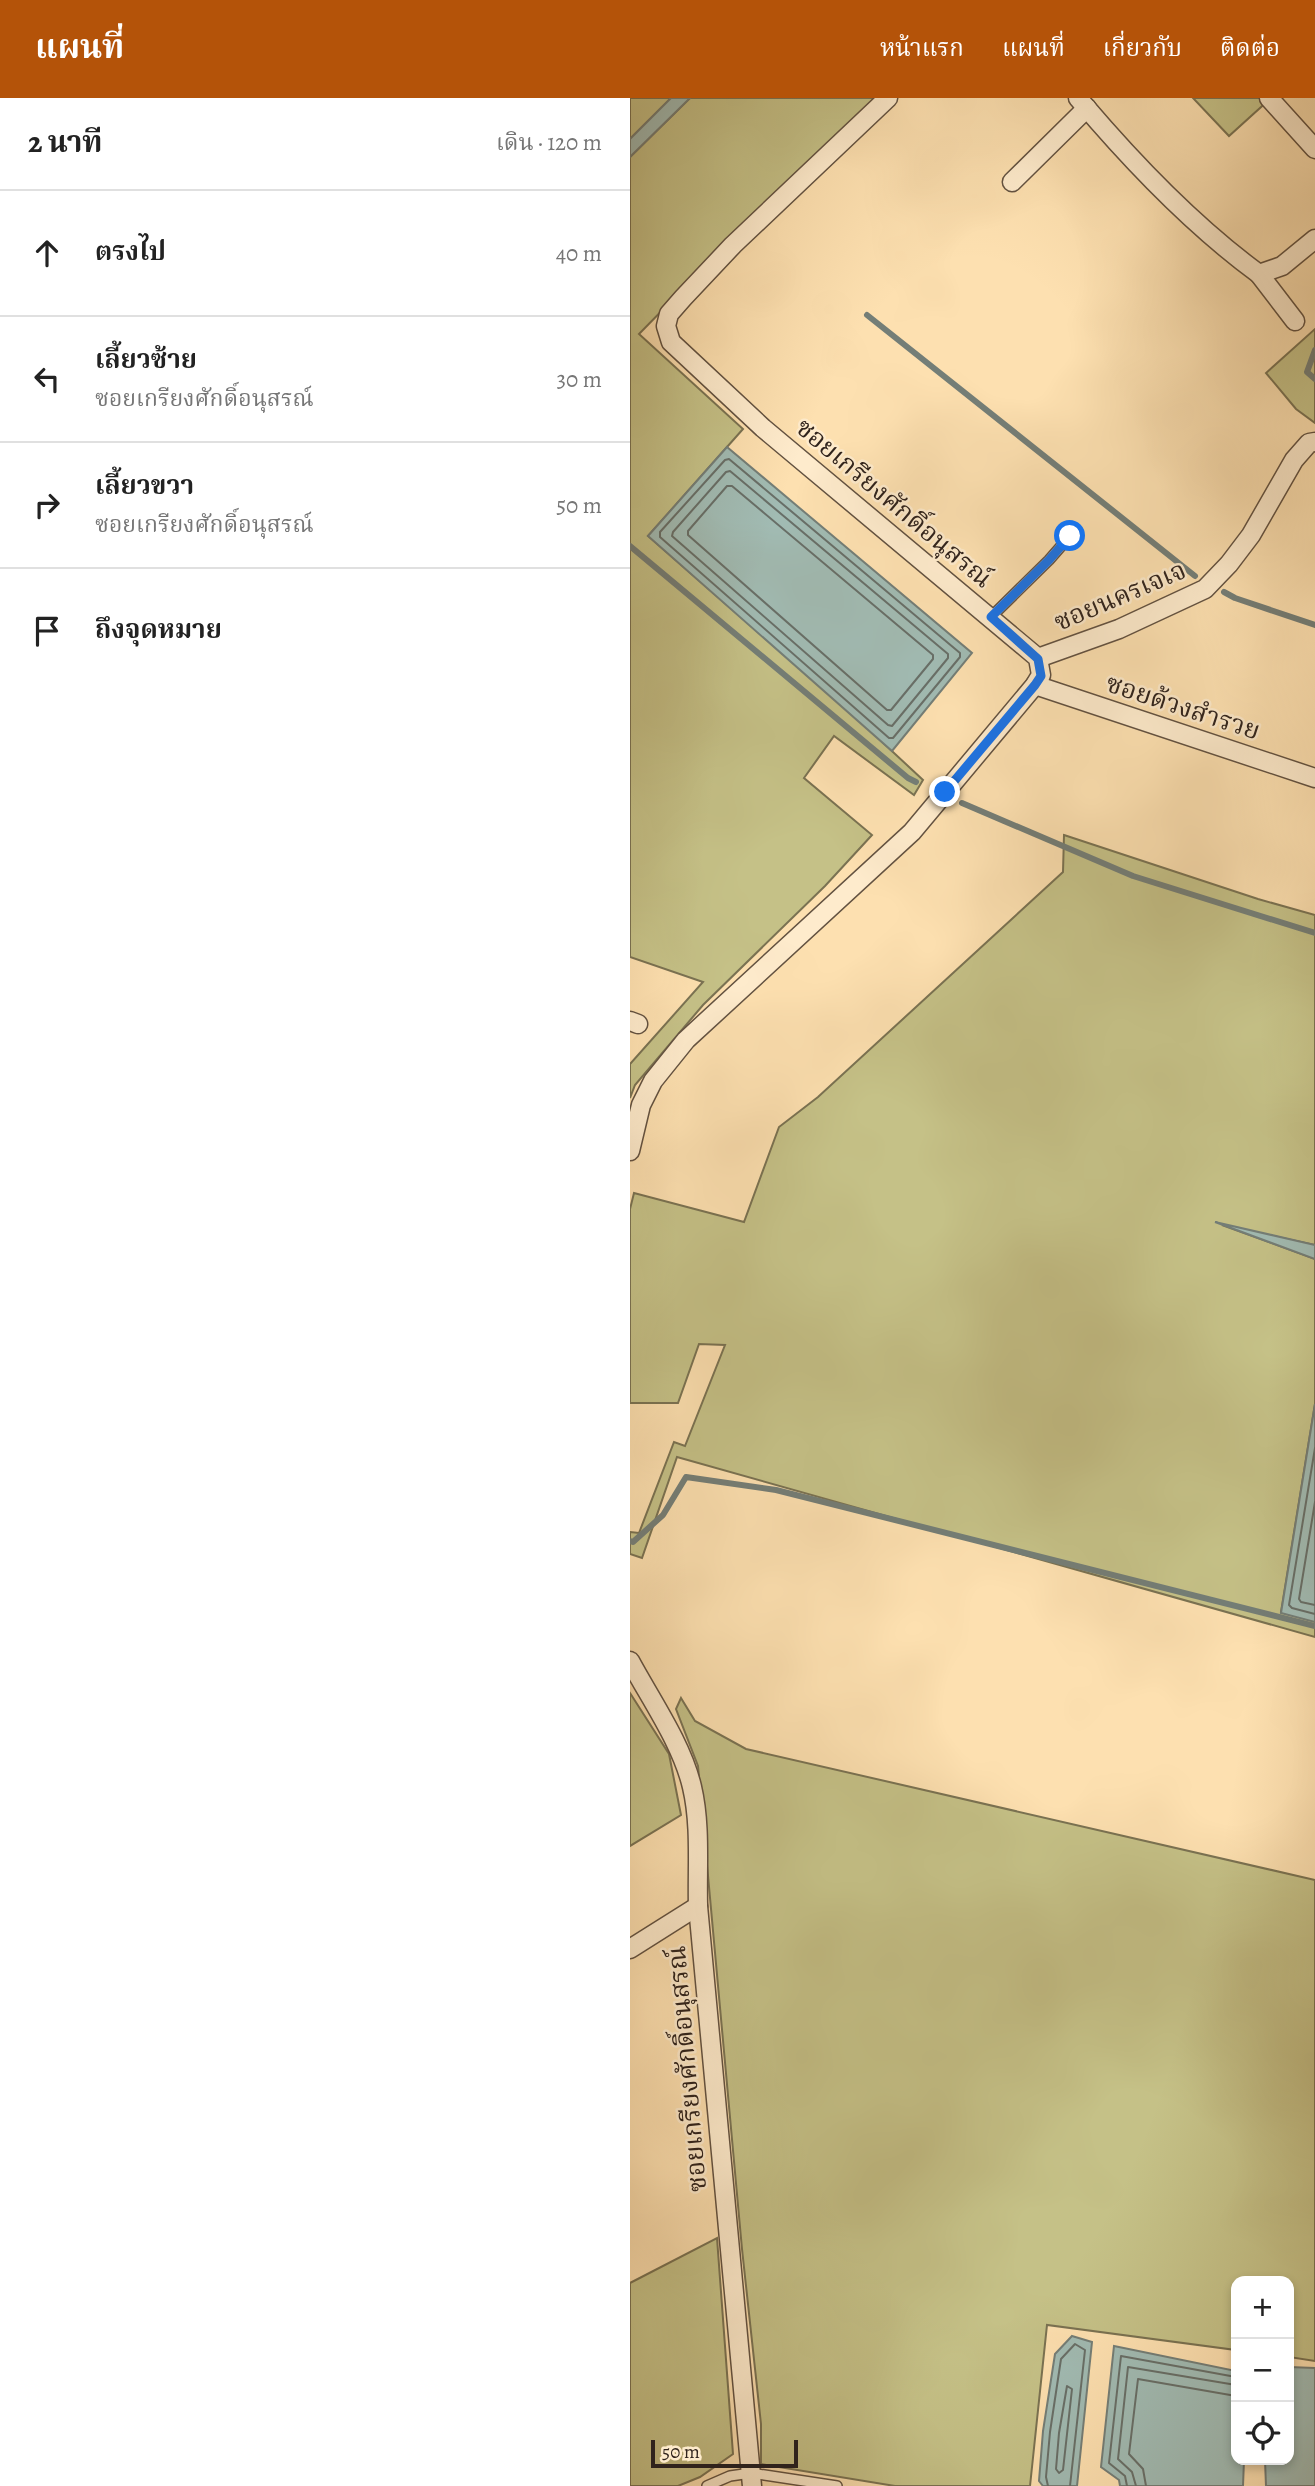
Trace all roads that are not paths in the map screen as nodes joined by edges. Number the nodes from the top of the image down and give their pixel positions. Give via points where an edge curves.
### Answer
1 (888, 98) edge
2 (1269, 98) edge
3 (1083, 103) edge
4 (1315, 149) edge
5 (1012, 182) dead end
6 (1315, 239) edge
7 (1259, 274) junction
8 (1295, 321) dead end
9 (1315, 442) edge
10 (1070, 536) dead end
11 (991, 617) junction
12 (1038, 659) junction
13 (1035, 685) junction
14 (1315, 778) edge
15 (630, 1151) edge
16 (630, 1661) edge
17 (698, 1906) junction
18 (630, 1949) edge
19 (752, 2480) edge
20 (707, 2486) edge
21 (837, 2486) edge

1 - 11 street, ซอยเกรียงศักดิ์อนุสรณ์ via 733,245 669,314 666,326 671,342 763,428
2 - 4 street
3 - 5 street
3 - 7 street via 1157,186
6 - 7 street via 1282,266
7 - 8 street
9 - 12 street, ซอยนครเจเจ via 1294,460 1251,535 1205,589 1119,629
10 - 11 lane
11 - 12 street, ซอยเกรียงศักดิ์อนุสรณ์
12 - 13 street via 1041,676
13 - 14 street, ซอยด้วงสำรวย
13 - 15 street via 912,832 686,1040 653,1081 641,1105
16 - 17 street, ซอยเกรียงศักดิ์อนุสรณ์ via 680,1753 692,1787
17 - 18 street
17 - 19 street, ซอยเกรียงศักดิ์อนุสรณ์
19 - 20 lane via 730,2476
19 - 21 lane

